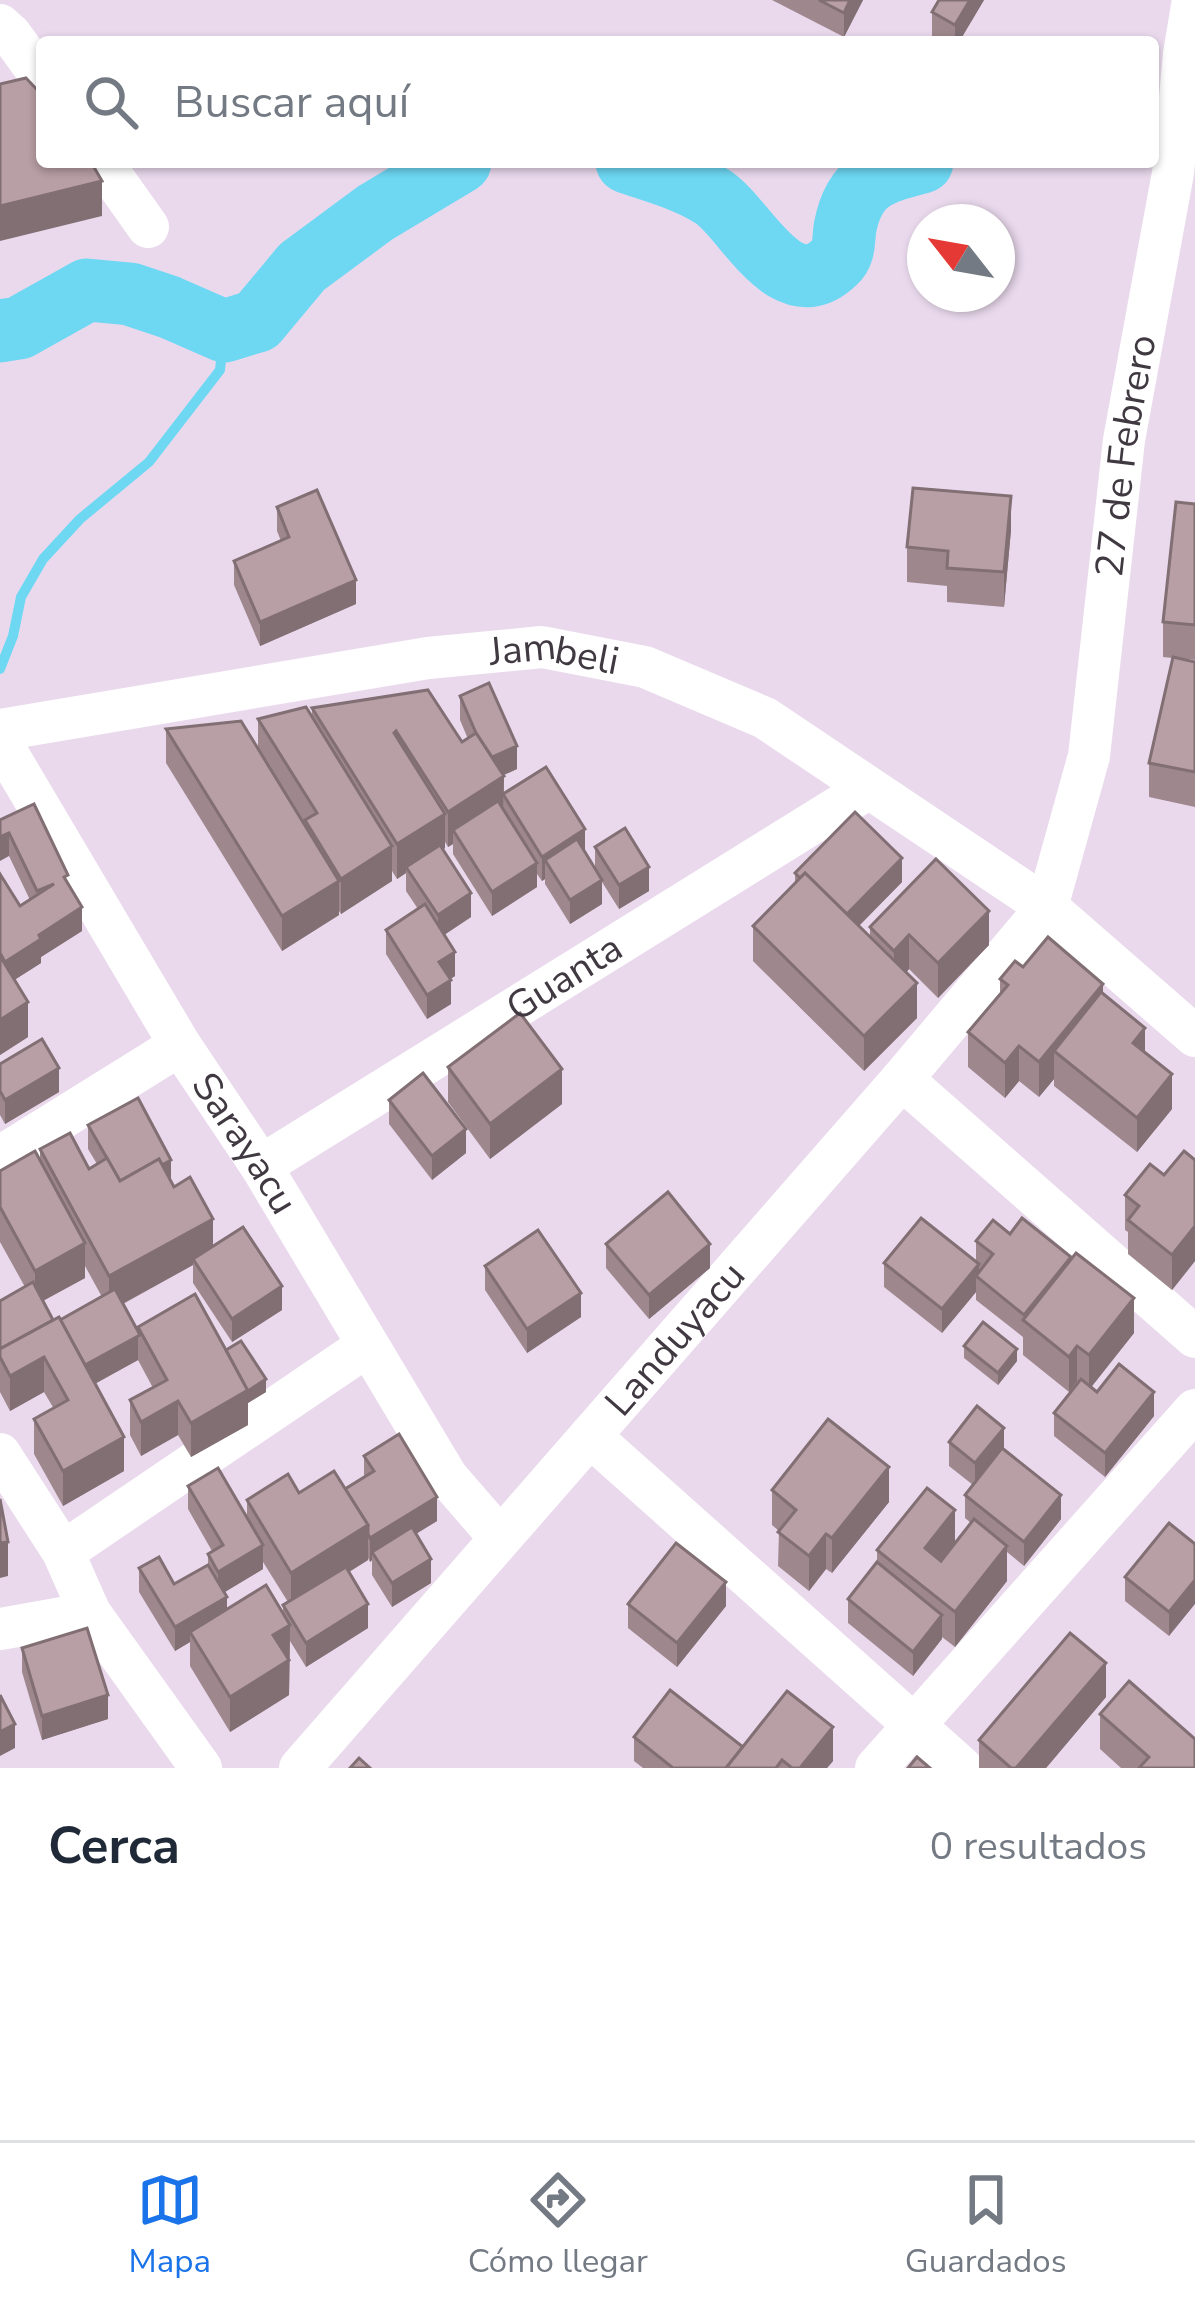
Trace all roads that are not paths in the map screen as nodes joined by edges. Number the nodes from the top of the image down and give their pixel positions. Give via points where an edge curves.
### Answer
1 (1193, 0) edge
2 (0, 25) edge
3 (1189, 53) edge
4 (36, 70) edge
5 (106, 168) edge
6 (148, 227) dead end
7 (0, 730) edge
8 (0, 741) edge
9 (869, 788) junction
10 (1047, 907) junction
11 (1195, 1036) edge
12 (180, 1046) junction
13 (902, 1079) junction
14 (0, 1156) edge
15 (261, 1166) junction
16 (1195, 1337) edge
17 (367, 1346) junction
18 (1195, 1410) edge
19 (590, 1436) junction
20 (0, 1454) edge
21 (500, 1538) junction
22 (63, 1552) junction
23 (90, 1613) junction
24 (0, 1629) edge
25 (914, 1726) junction
26 (200, 1768) edge
27 (299, 1768) edge
28 (876, 1768) edge
29 (962, 1768) edge

1 - 3 street, 27 de Febrero
2 - 4 street
3 - 10 street, 27 de Febrero via 1124,440 1089,756
5 - 6 street
7 - 9 street, Jambeli via 428,658 542,647 645,667 745,709
8 - 12 street, Sarayacu
9 - 10 street, Jambeli
9 - 15 street, Guanta
10 - 11 street, Jambeli
10 - 13 street, Landuyacu
12 - 14 street
12 - 15 street, Sarayacu
13 - 16 street
13 - 19 street, Landuyacu
15 - 17 street, Sarayacu
17 - 21 street, Sarayacu via 447,1477
17 - 22 street
18 - 25 street
19 - 21 street, Landuyacu
19 - 25 street
20 - 22 street
21 - 27 street, Landuyacu
22 - 23 street
23 - 24 street
23 - 26 street
25 - 28 street
25 - 29 street

